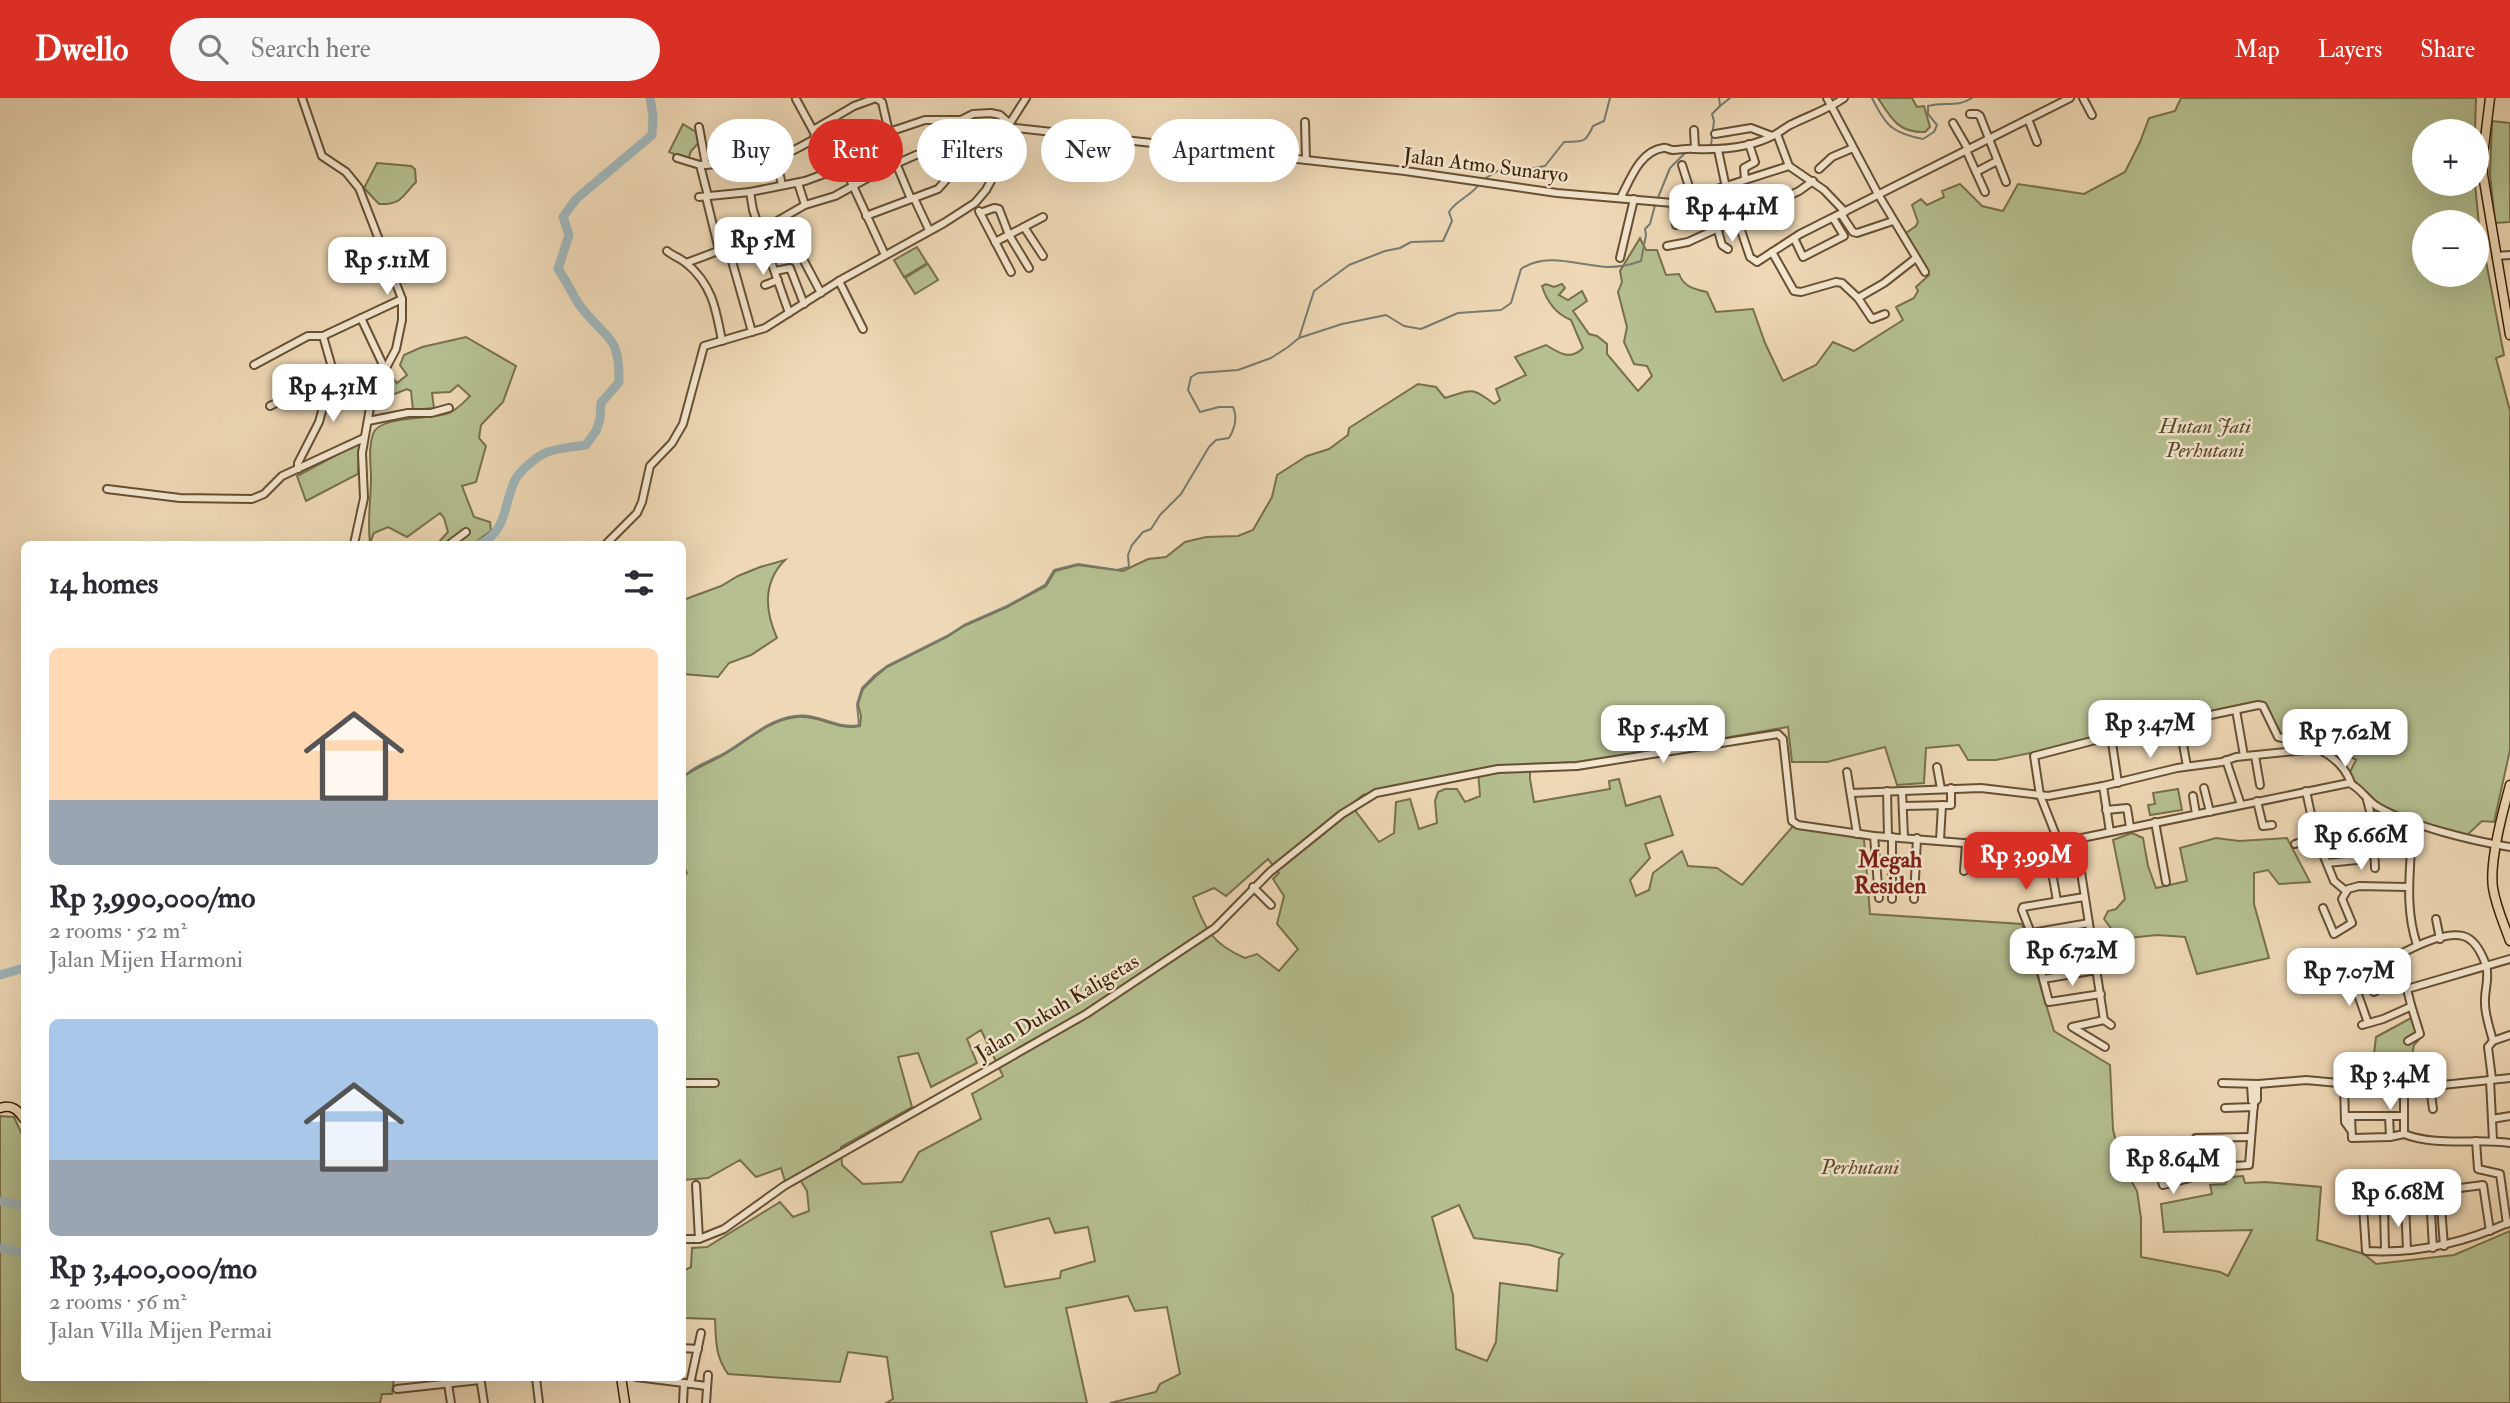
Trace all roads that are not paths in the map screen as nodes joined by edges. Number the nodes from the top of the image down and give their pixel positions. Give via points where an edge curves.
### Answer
1 (302, 98) edge
2 (1026, 98) edge
3 (1827, 98) edge
4 (1844, 98) edge
5 (2070, 98) edge
6 (2083, 98) edge
7 (2490, 98) edge
8 (796, 99) edge
9 (1833, 106) junction
10 (1970, 114) dead end
11 (2092, 116) dead end
12 (832, 119) edge
13 (886, 119) edge
14 (963, 119) edge
15 (1003, 119) edge
16 (1012, 119) edge
17 (2028, 119) junction
18 (808, 121) edge
19 (1305, 122) dead end
20 (1952, 123) dead end
21 (699, 127) dead end
22 (1027, 127) edge
23 (1693, 130) dead end
24 (1715, 134) dead end
25 (1774, 135) junction
26 (1987, 139) junction
27 (2037, 142) dead end
28 (1749, 144) junction
29 (1853, 148) junction
30 (1701, 149) junction
31 (1718, 150) junction
32 (1967, 150) junction
33 (677, 158) dead end
34 (1306, 160) junction
35 (1997, 161) junction
36 (703, 165) junction
37 (707, 165) edge
38 (1682, 165) dead end
39 (1789, 166) junction
40 (1819, 169) dead end
41 (1976, 172) junction
42 (903, 178) edge
43 (1745, 179) junction
44 (808, 180) edge
45 (1813, 181) junction
46 (781, 182) edge
47 (851, 182) edge
48 (864, 182) edge
49 (944, 182) edge
50 (990, 182) edge
51 (2006, 182) dead end
52 (798, 183) junction
53 (1699, 183) dead end
54 (782, 185) junction
55 (1689, 186) junction
56 (1726, 186) junction
57 (853, 188) junction
58 (750, 192) junction
59 (1985, 192) dead end
60 (1878, 194) junction
61 (1692, 196) junction
62 (704, 197) junction
63 (1621, 197) junction
64 (912, 199) junction
65 (1634, 199) junction
66 (975, 203) junction
67 (1672, 203) junction
68 (805, 205) junction
69 (980, 213) junction
70 (1843, 213) junction
71 (866, 216) junction
72 (1043, 217) dead end
73 (1738, 218) junction
74 (1833, 218) junction
75 (1893, 220) junction
76 (779, 221) junction
77 (1676, 225) dead end
78 (1717, 226) junction
79 (1024, 227) junction
80 (929, 230) junction
81 (762, 231) junction
82 (1009, 235) junction
83 (1794, 238) junction
84 (995, 242) junction
85 (1667, 246) dead end
86 (728, 247) junction
87 (1728, 249) dead end
88 (719, 250) junction
89 (667, 251) dead end
90 (1772, 251) junction
91 (2510, 255) edge
92 (885, 256) junction
93 (1043, 256) dead end
94 (2496, 256) junction
95 (1620, 258) dead end
96 (1916, 258) junction
97 (686, 263) junction
98 (1029, 268) dead end
99 (775, 271) junction
100 (1011, 272) dead end
101 (1926, 272) dead end
102 (778, 281) junction
103 (839, 281) junction
104 (765, 285) dead end
105 (821, 293) junction
106 (1858, 298) junction
107 (402, 299) junction
108 (804, 304) junction
109 (789, 313) junction
110 (1885, 314) dead end
111 (361, 318) junction
112 (863, 329) dead end
113 (752, 332) junction
114 (2510, 335) edge
115 (324, 336) junction
116 (722, 341) junction
117 (254, 365) dead end
118 (385, 369) junction
119 (332, 375) junction
120 (270, 406) dead end
121 (449, 408) dead end
122 (368, 421) junction
123 (365, 438) junction
124 (299, 469) junction
125 (107, 489) dead end
126 (466, 532) dead end
127 (356, 541) edge
128 (454, 541) edge
129 (609, 541) edge
130 (2236, 710) junction
131 (2179, 723) junction
132 (2111, 736) junction
133 (2316, 749) junction
134 (2244, 756) junction
135 (2255, 756) junction
136 (2227, 760) junction
137 (2187, 766) junction
138 (1937, 767) dead end
139 (1847, 772) dead end
140 (2118, 783) junction
141 (2351, 783) junction
142 (2260, 785) dead end
143 (2510, 785) edge
144 (2103, 786) junction
145 (1951, 788) junction
146 (2204, 788) dead end
147 (1941, 789) junction
148 (1887, 791) junction
149 (1902, 791) junction
150 (2306, 791) junction
151 (1851, 793) junction
152 (2040, 795) junction
153 (2193, 796) dead end
154 (2367, 800) junction
155 (2257, 801) junction
156 (1942, 805) junction
157 (2241, 805) junction
158 (1903, 806) junction
159 (2106, 810) junction
160 (2210, 811) junction
161 (2196, 814) junction
162 (2155, 821) junction
163 (2412, 821) junction
164 (2272, 825) dead end
165 (2130, 827) junction
166 (2110, 832) junction
167 (1857, 834) junction
168 (1874, 836) junction
169 (1890, 837) junction
170 (2316, 837) junction
171 (1904, 838) junction
172 (1917, 838) junction
173 (1940, 840) junction
174 (2076, 840) junction
175 (1966, 844) junction
176 (2059, 844) junction
177 (2295, 844) dead end
178 (2497, 846) junction
179 (2509, 847) edge
180 (2048, 849) dead end
181 (2357, 860) dead end
182 (2327, 863) junction
183 (2375, 868) dead end
184 (1964, 871) dead end
185 (2166, 882) dead end
186 (1253, 887) junction
187 (2407, 887) junction
188 (2346, 891) junction
189 (2084, 897) junction
190 (1879, 898) dead end
191 (1892, 899) dead end
192 (1914, 899) dead end
193 (2057, 901) junction
194 (1271, 905) dead end
195 (2323, 908) dead end
196 (2436, 919) dead end
197 (2089, 923) junction
198 (2031, 933) junction
199 (2440, 939) junction
200 (2510, 941) edge
201 (2417, 945) junction
202 (2092, 948) junction
203 (2037, 957) junction
204 (2390, 959) junction
205 (2510, 959) edge
206 (2486, 966) junction
207 (2096, 970) junction
208 (2401, 977) junction
209 (2043, 979) junction
210 (2407, 989) junction
211 (2374, 992) dead end
212 (2101, 994) junction
213 (2411, 1005) junction
214 (2104, 1020) junction
215 (2112, 1025) dead end
216 (2510, 1035) edge
217 (2408, 1041) dead end
218 (2493, 1041) junction
219 (2105, 1047) dead end
220 (2510, 1078) edge
221 (2491, 1080) junction
222 (686, 1083) edge
223 (715, 1083) dead end
224 (2222, 1083) dead end
225 (2254, 1084) junction
226 (2344, 1084) junction
227 (2430, 1087) junction
228 (2404, 1089) junction
229 (2254, 1105) junction
230 (0, 1108) edge
231 (2225, 1108) dead end
232 (2433, 1109) dead end
233 (21, 1115) edge
234 (2348, 1116) junction
235 (2389, 1116) junction
236 (2404, 1116) junction
237 (2510, 1116) edge
238 (2491, 1119) junction
239 (2404, 1134) junction
240 (2251, 1137) junction
241 (2208, 1138) junction
242 (2390, 1138) junction
243 (2493, 1140) junction
244 (2476, 1141) junction
245 (2510, 1143) edge
246 (2194, 1149) junction
247 (2155, 1159) junction
248 (2141, 1162) dead end
249 (2210, 1167) junction
250 (2200, 1168) junction
251 (2478, 1169) junction
252 (696, 1185) dead end
253 (2478, 1185) junction
254 (2439, 1191) junction
255 (2384, 1208) junction
256 (2508, 1223) edge
257 (2490, 1231) junction
258 (686, 1239) edge
259 (699, 1239) junction
260 (2444, 1246) junction
261 (2433, 1248) junction
262 (2385, 1250) junction
263 (2407, 1250) junction
264 (701, 1333) dead end
265 (686, 1348) edge
266 (698, 1349) junction
267 (708, 1375) dead end
268 (423, 1381) edge
269 (464, 1381) edge
270 (480, 1381) edge
271 (536, 1381) edge
272 (622, 1381) edge
273 (665, 1381) edge
274 (448, 1384) junction
275 (687, 1384) junction
276 (423, 1387) junction
277 (706, 1387) junction
278 (397, 1389) dead end
279 (451, 1403) edge
280 (484, 1403) edge
281 (539, 1403) edge
282 (625, 1403) edge
283 (683, 1403) edge
284 (706, 1403) edge

1 - 107 street via 322,156 346,172 359,188
2 - 16 street
3 - 9 street
4 - 9 street
5 - 17 street
6 - 11 street
7 - 94 main road via 2483,174
8 - 18 street
9 - 25 street
9 - 29 street
10 - 26 street via 1980,116
12 - 13 street via 876,98 882,102
14 - 15 street, Jalan Atmo Sunaryo via 991,113
17 - 26 street
17 - 27 street
19 - 34 street
20 - 32 street
21 - 36 street
22 - 34 street, Jalan Atmo Sunaryo
23 - 30 street
24 - 25 street via 1751,128
25 - 28 street
25 - 39 street
26 - 32 street
26 - 35 street
28 - 31 street
28 - 43 street via 1755,162 1744,167
29 - 40 street
29 - 60 street
30 - 31 street
30 - 63 street via 1664,147 1653,151 1643,158
31 - 56 street
32 - 41 street
32 - 60 street
33 - 36 street
34 - 63 street, Jalan Atmo Sunaryo
35 - 41 street
35 - 51 street
36 - 37 street
36 - 62 street
38 - 55 street
39 - 43 street, Jalan Atmo Sunaryo
39 - 45 street
41 - 59 street
42 - 64 street
43 - 56 street, Jalan Atmo Sunaryo
44 - 52 street, Jalan Atmo Sunaryo
45 - 70 street
45 - 73 street
46 - 54 street
47 - 57 street
48 - 57 street
49 - 64 street
50 - 66 street
52 - 54 street, Jalan Atmo Sunaryo
52 - 68 street
53 - 55 street
54 - 58 street, Jalan Atmo Sunaryo
55 - 61 street
56 - 61 street, Jalan Atmo Sunaryo
56 - 73 street
57 - 68 street
57 - 71 street
58 - 62 street, Jalan Atmo Sunaryo
58 - 81 street
60 - 70 street
60 - 75 street
61 - 67 street, Jalan Atmo Sunaryo
62 - 88 street
63 - 65 street, Jalan Atmo Sunaryo
64 - 71 street
64 - 80 street
65 - 67 street, Jalan Atmo Sunaryo
65 - 95 street
66 - 69 street
66 - 80 street
67 - 77 street
68 - 76 street
69 - 82 street via 999,209
69 - 84 street
70 - 74 street
70 - 75 street via 1857,233
71 - 92 street
72 - 79 street
73 - 78 street
73 - 90 street via 1755,262
74 - 83 street
74 - 83 street via 1844,236 1837,242 1803,257
75 - 96 street
76 - 81 street
76 - 105 street
78 - 85 street
78 - 87 street via 1722,245
79 - 82 street
79 - 93 street
80 - 92 street
81 - 86 street
81 - 99 street
82 - 84 street
82 - 98 street
83 - 90 street
84 - 100 street
86 - 88 street
86 - 113 street
88 - 97 street
89 - 97 street
90 - 106 street via 1794,291 1836,282
91 - 94 street
92 - 103 street
94 - 114 main road
96 - 101 street
96 - 106 street
97 - 116 street via 713,297
99 - 102 street
99 - 108 street via 790,269
102 - 104 street
102 - 109 street
103 - 105 street
103 - 112 street
105 - 108 street
106 - 110 street via 1872,319
107 - 111 street
107 - 118 street via 396,349
108 - 109 street
109 - 113 street
111 - 115 street
111 - 118 street
113 - 116 street
115 - 117 street via 308,335
115 - 119 street
116 - 129 street via 702,348 683,424 650,466 637,513
118 - 122 street
119 - 120 street
119 - 124 street via 320,422
121 - 122 street
122 - 123 street
123 - 124 street
123 - 127 street via 364,498
124 - 125 street via 252,499 180,498
126 - 128 street
130 - 131 street
130 - 133 street via 2262,705 2278,737
130 - 134 street
131 - 132 street
131 - 137 street
132 - 140 street
132 - 152 street via 2034,756
133 - 135 street
133 - 141 street via 2339,762
134 - 135 street
134 - 136 street
135 - 142 street
136 - 137 street
136 - 157 street
137 - 140 street
138 - 147 street
139 - 151 street
140 - 144 street
141 - 150 street
141 - 154 street
143 - 178 main road
144 - 152 street
144 - 159 street
145 - 147 street
145 - 152 street
145 - 156 street via 1952,804
146 - 160 street
147 - 149 street
148 - 149 street
148 - 151 street
148 - 169 street
149 - 158 street
150 - 155 street
150 - 170 street
151 - 167 street
152 - 176 street
153 - 161 street
154 - 163 street
154 - 183 street
155 - 157 street
155 - 164 street via 2263,826
156 - 158 street
156 - 173 street
157 - 160 street
158 - 171 street
159 - 165 street via 2126,807
159 - 166 street
160 - 161 street
161 - 162 street
162 - 165 street
162 - 185 street
163 - 178 street
163 - 187 street
165 - 166 street
166 - 174 street
167 - 168 street
167 - 186 street, Jalan Dukuh Kaligetas via 1793,822 1783,739 1778,734 1577,766 1498,769 1376,793
168 - 169 street
168 - 190 street
169 - 171 street
169 - 191 street
170 - 177 street
170 - 182 street
171 - 172 street
172 - 173 street
172 - 192 street
173 - 175 street
174 - 176 street
174 - 189 street
175 - 176 street via 2026,848
175 - 184 street
178 - 179 street
178 - 200 main road via 2493,887
180 - 193 street
181 - 182 street
182 - 188 street via 2334,881
186 - 194 street
186 - 259 street, Jalan Dukuh Kaligetas via 1216,928 1086,1014 784,1186 724,1229
187 - 188 street via 2359,886
187 - 201 street
188 - 195 street via 2342,899 2352,924 2334,934
189 - 193 street
189 - 197 street
193 - 198 street via 2023,907
196 - 199 street
197 - 198 street
197 - 202 street
198 - 203 street
199 - 201 street
199 - 206 street via 2460,935 2470,939
201 - 204 street
202 - 203 street
202 - 207 street
203 - 209 street
204 - 208 street
204 - 213 street via 2353,985 2365,1024
205 - 206 street
206 - 210 street
206 - 218 street via 2484,1003
207 - 209 street
207 - 212 street
208 - 210 street
208 - 211 street
209 - 212 street via 2052,1003
210 - 213 street
212 - 214 street
213 - 217 street via 2420,1034
214 - 215 street
214 - 219 street via 2072,1027
216 - 218 street
218 - 221 street via 2488,1047
220 - 221 street
221 - 227 street
221 - 238 street
222 - 223 street
224 - 225 street
225 - 226 street via 2297,1080
225 - 229 street
226 - 228 street
226 - 234 street
227 - 228 street
227 - 232 street
228 - 236 street
229 - 231 street
229 - 240 street
230 - 233 main road via 10,1106
234 - 235 street
234 - 242 street via 2352,1138
235 - 236 street
235 - 242 street
236 - 239 street
237 - 238 street
238 - 243 street
239 - 242 street
239 - 244 street
240 - 241 street
240 - 249 street via 2250,1163 2245,1167
241 - 246 street via 2196,1138
241 - 249 street
243 - 244 street
243 - 245 street
244 - 251 street
246 - 247 street
246 - 250 street
247 - 248 street
247 - 250 street via 2162,1185 2197,1176
249 - 250 street
251 - 253 street
251 - 256 street via 2500,1174
252 - 259 street
253 - 254 street
253 - 257 street via 2485,1189
254 - 260 street
254 - 261 street via 2430,1195
255 - 262 street
255 - 262 street via 2363,1207 2365,1250
255 - 263 street via 2405,1206
256 - 257 street
257 - 260 street
258 - 259 street, Jalan Dukuh Kaligetas
260 - 261 street
261 - 263 street
262 - 263 street
264 - 266 street
265 - 266 street
266 - 275 street
267 - 277 street
268 - 276 street
269 - 274 street
270 - 280 street
271 - 281 street
272 - 282 main road
273 - 275 street
274 - 276 street
274 - 279 street
275 - 277 street
275 - 283 street
276 - 278 street
277 - 284 street

